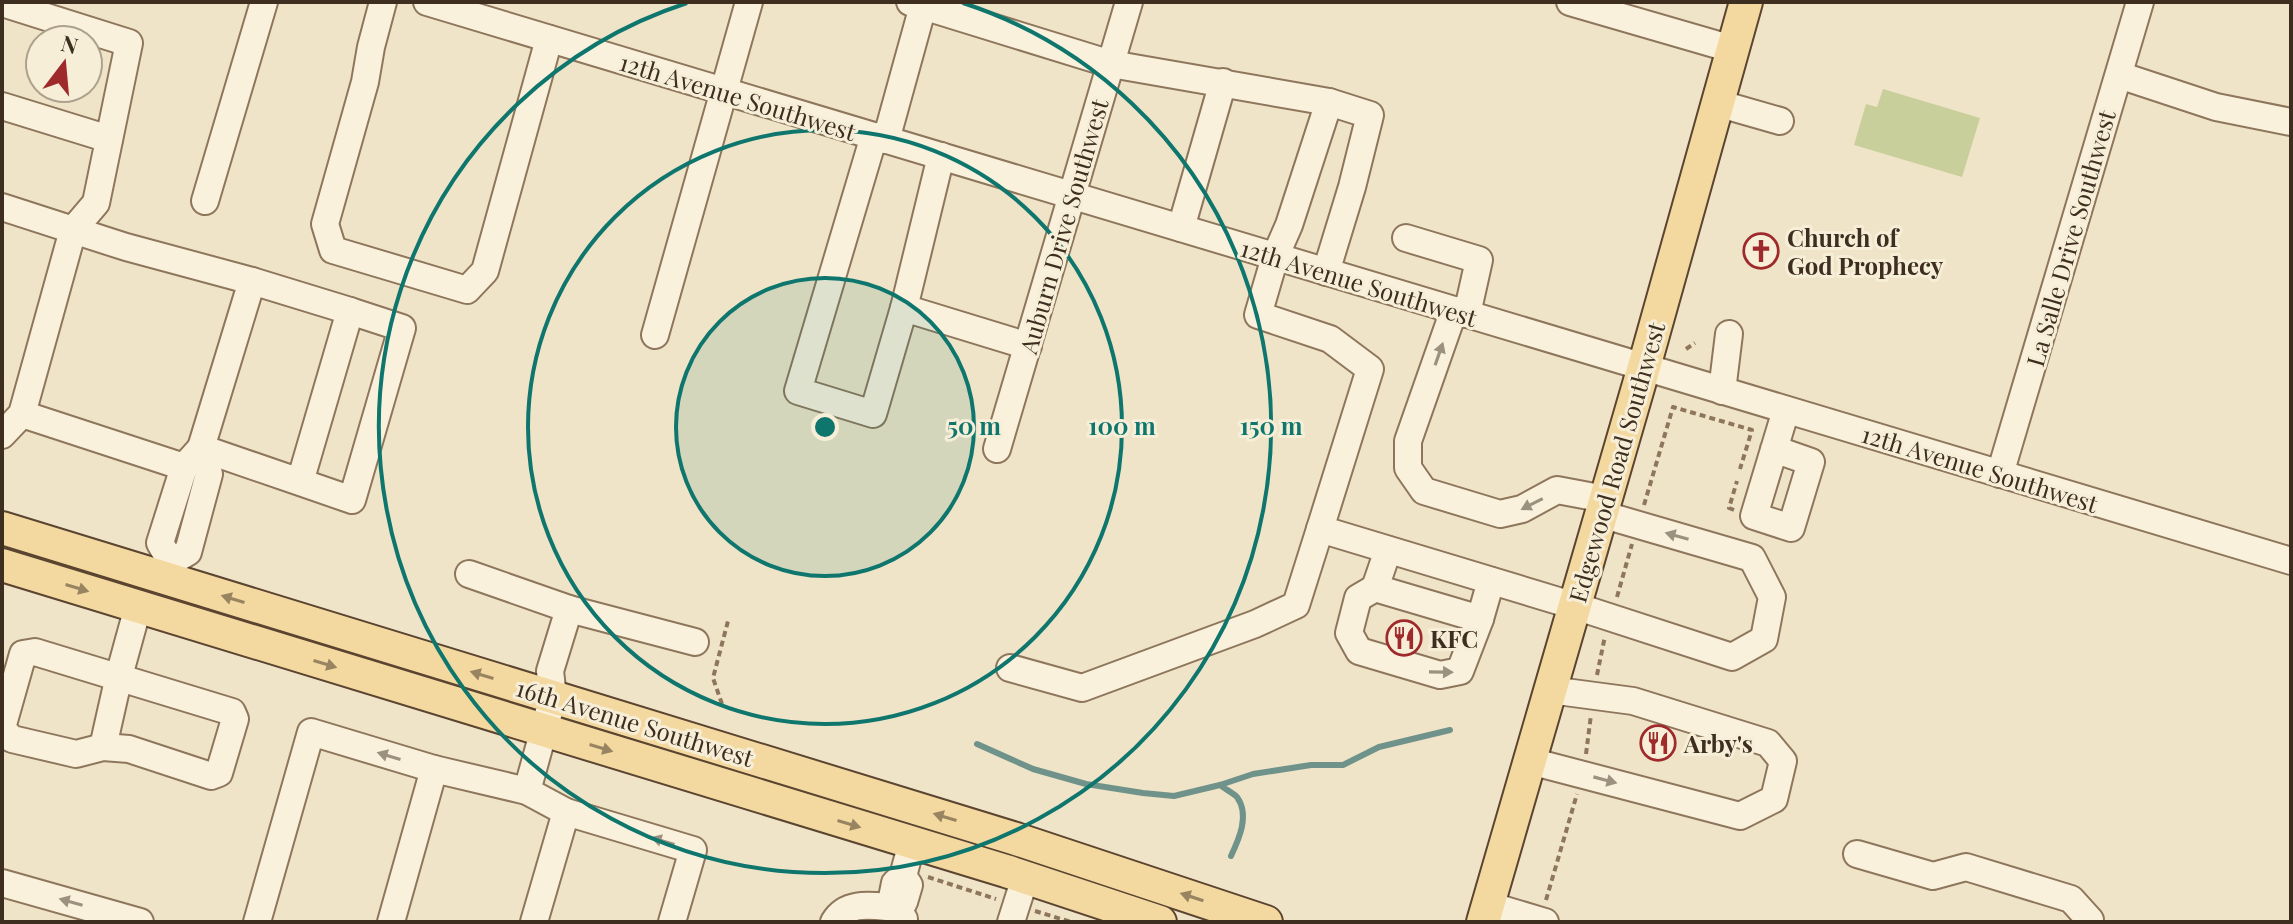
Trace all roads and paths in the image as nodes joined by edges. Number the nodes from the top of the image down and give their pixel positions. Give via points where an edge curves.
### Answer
1 (264, 2) edge
2 (383, 2) edge
3 (427, 2) edge
4 (749, 2) edge
5 (1129, 2) edge
6 (1570, 2) edge
7 (1746, 2) edge
8 (2140, 2) edge
9 (2, 3) edge
10 (917, 4) edge
11 (549, 39) junction
12 (1732, 49) junction
13 (1111, 64) junction
14 (2119, 75) junction
15 (1223, 82) junction
16 (723, 91) junction
17 (1329, 102) junction
18 (1717, 103) junction
19 (2, 106) edge
20 (1780, 121) dead end
21 (2291, 122) edge
22 (880, 138) junction
23 (109, 139) junction
24 (941, 156) junction
25 (1073, 196) junction
26 (205, 201) dead end
27 (2, 207) edge
28 (1181, 228) junction
29 (73, 230) junction
30 (1406, 238) dead end
31 (1275, 257) junction
32 (1326, 272) junction
33 (252, 281) junction
34 (904, 308) junction
35 (350, 311) junction
36 (1461, 312) junction
37 (1729, 334) dead end
38 (655, 335) dead end
39 (1695, 343) dead end
40 (1028, 346) junction
41 (1686, 349) dead end
42 (1644, 367) junction
43 (1722, 391) junction
44 (1786, 410) junction
45 (22, 414) junction
46 (2, 435) edge
47 (997, 449) dead end
48 (1774, 449) dead end
49 (192, 457) junction
50 (2000, 474) junction
51 (300, 482) junction
52 (1603, 507) junction
53 (2, 528) edge
54 (1320, 529) junction
55 (1388, 550) junction
56 (2291, 561) edge
57 (2, 565) edge
58 (169, 570) junction
59 (469, 574) dead end
60 (1491, 581) junction
61 (1375, 588) junction
62 (1575, 606) junction
63 (569, 609) junction
64 (147, 610) junction
65 (1480, 619) junction
66 (728, 621) dead end
67 (695, 642) dead end
68 (1010, 668) dead end
69 (119, 676) junction
70 (1550, 690) junction
71 (553, 697) junction
72 (722, 704) dead end
73 (2, 728) edge
74 (544, 731) junction
75 (103, 747) junction
76 (1530, 761) junction
77 (434, 769) junction
78 (527, 791) junction
79 (566, 812) junction
80 (1857, 854) dead end
81 (907, 863) junction
82 (2, 883) edge
83 (1018, 902) edge
84 (1486, 914) edge
85 (901, 915) edge
86 (140, 922) edge
87 (257, 922) edge
88 (391, 922) edge
89 (534, 922) edge
90 (672, 922) edge
91 (834, 922) edge
92 (1071, 922) edge
93 (1160, 922) edge
94 (1266, 922) edge
95 (1545, 922) edge
96 (2090, 922) edge

1 - 26 street
2 - 11 street via 325,224 333,250 467,290 485,271
3 - 11 street, 12th Avenue Southwest
4 - 16 street
5 - 13 street, Auburn Drive Southwest
6 - 12 street
7 - 12 main road, Edgewood Road Southwest
8 - 14 street, La Salle Drive Southwest
9 - 23 street via 129,43
10 - 13 street
10 - 22 street
11 - 16 street, 12th Avenue Southwest
12 - 18 main road, Edgewood Road Southwest
13 - 15 street
13 - 25 street, Auburn Drive Southwest
14 - 21 street via 2216,107
14 - 50 street, La Salle Drive Southwest
15 - 17 street
15 - 28 street
16 - 22 street, 12th Avenue Southwest
16 - 38 street
17 - 31 street
17 - 32 street via 1370,115
18 - 20 street
18 - 42 main road, Edgewood Road Southwest
19 - 23 street
22 - 24 street, 12th Avenue Southwest
22 - 34 street via 798,391 873,414
23 - 29 street via 96,203
24 - 25 street, 12th Avenue Southwest
24 - 34 street
25 - 28 street, 12th Avenue Southwest
25 - 40 street, Auburn Drive Southwest
27 - 29 street
28 - 31 street, 12th Avenue Southwest
29 - 33 street
29 - 45 street
30 - 36 street via 1479,260
31 - 32 street, 12th Avenue Southwest
31 - 54 street via 1258,315 1330,339 1370,369
32 - 36 street, 12th Avenue Southwest
33 - 35 street
33 - 49 street
34 - 40 street
35 - 51 street
35 - 51 street via 402,328 365,457 352,500
36 - 42 street, 12th Avenue Southwest
52 -> 36 street via 1557,490 1500,514 1424,491 1408,468 1408,441
37 - 43 street
39 - 41 path
40 - 47 street, Auburn Drive Southwest
42 - 43 street, 12th Avenue Southwest
42 - 52 main road, Edgewood Road Southwest
43 - 44 street, 12th Avenue Southwest
44 - 48 street
44 - 50 street, 12th Avenue Southwest
45 - 46 street
45 - 49 street
49 - 51 street
49 - 58 street via 209,474 188,552
50 - 56 street, 12th Avenue Southwest
52 - 62 main road, Edgewood Road Southwest
62 -> 52 street via 1732,657 1764,639 1772,597 1752,558
53 - 58 main road, 16th Avenue Southwest
54 - 55 street
54 - 68 street via 1296,605 1255,624 1082,688
55 - 60 street
55 - 61 street
57 -> 64 main road, 16th Avenue Southwest
58 - 64 street
71 -> 58 main road, 16th Avenue Southwest
59 - 63 street
60 - 62 street
60 - 65 street
61 - 65 street
61 -> 65 street via 1358,598 1352,621 1349,633 1359,651 1426,671 1460,671
62 - 70 main road, Edgewood Road Southwest
63 - 67 street
63 - 71 street via 550,671
64 - 69 street
64 -> 74 main road, 16th Avenue Southwest
66 - 72 path via 713,678
69 - 73 street via 35,652 23,654
69 - 75 street
69 - 75 street via 232,712 235,719 219,773 211,776 129,749
70 - 76 main road, Edgewood Road Southwest
76 -> 70 street via 1740,816 1774,799 1783,761 1768,743 1633,701
71 - 74 street
94 -> 71 main road, 16th Avenue Southwest
73 - 75 street via 12,739 76,754
74 - 78 street
74 -> 81 main road, 16th Avenue Southwest
76 - 84 main road, Edgewood Road Southwest
77 - 78 street
77 -> 87 street via 311,732
77 - 88 street
78 - 79 street
79 - 89 street
90 -> 79 street via 693,850
80 - 96 street via 1933,876 1966,867 2071,899
81 - 83 main road, 16th Avenue Southwest
81 - 83 path
81 - 85 street via 892,898
86 -> 82 street
83 - 92 path
83 - 93 main road, 16th Avenue Southwest
84 - 95 street
85 - 91 street via 852,907

